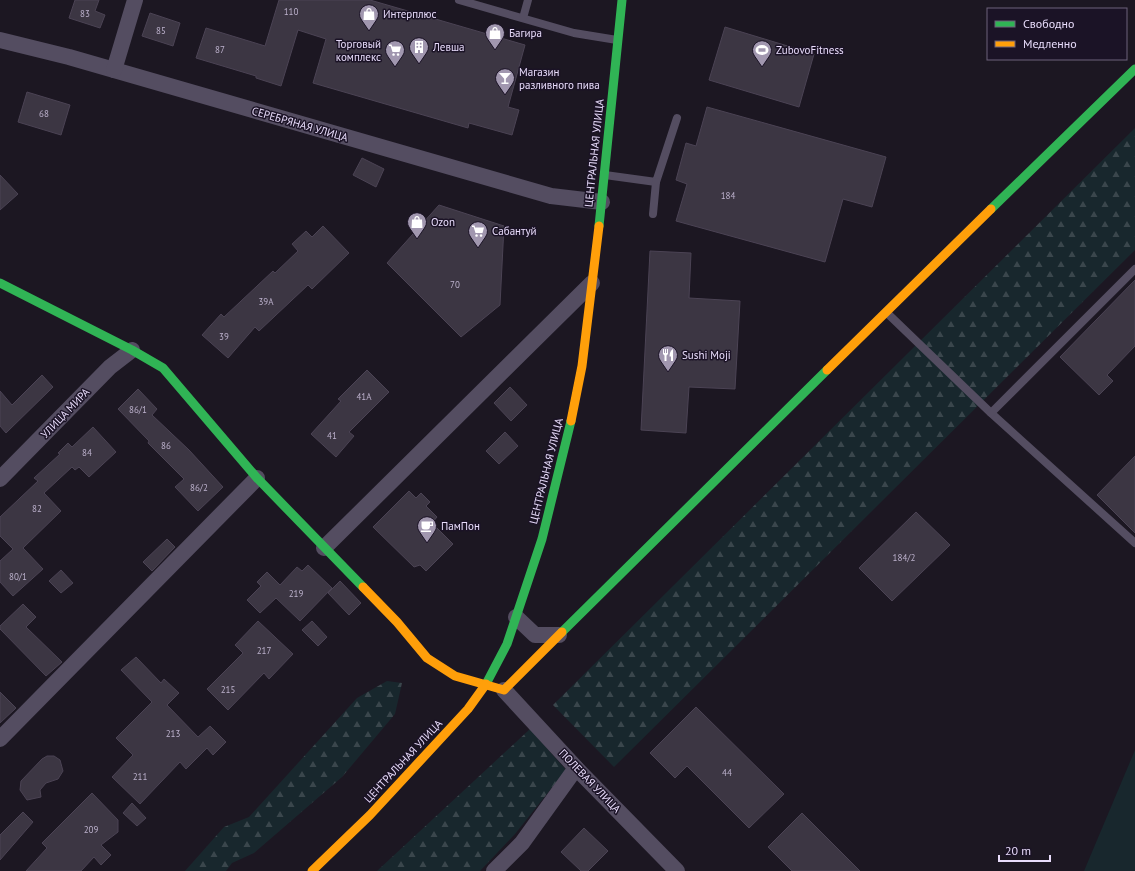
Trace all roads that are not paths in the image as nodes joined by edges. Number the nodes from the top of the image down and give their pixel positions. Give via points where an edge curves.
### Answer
1 (135, 0) edge
2 (459, 0) edge
3 (528, 0) edge
4 (622, 0) edge
5 (523, 18) junction
6 (0, 40) edge
7 (618, 40) junction
8 (1135, 69) edge
9 (114, 70) junction
10 (677, 118) dead end
11 (604, 175) junction
12 (656, 182) junction
13 (602, 202) junction
14 (653, 214) dead end
15 (1135, 269) edge
16 (0, 283) edge
17 (592, 283) junction
18 (886, 311) junction
19 (132, 350) junction
20 (991, 413) junction
21 (257, 478) junction
22 (0, 479) edge
23 (1135, 543) edge
24 (324, 548) junction
25 (516, 618) junction
26 (559, 635) junction
27 (486, 684) junction
28 (504, 690) junction
29 (0, 739) edge
30 (576, 768) junction
31 (312, 871) edge
32 (494, 871) edge
33 (677, 871) edge

1 - 9 street
2 - 5 lane
3 - 5 lane
4 - 7 street, ЦЕНТРАЛЬНАЯ УЛИЦА
5 - 7 lane via 574,33
6 - 9 street, СЕРЕБРЯНАЯ УЛИЦА
7 - 11 street, ЦЕНТРАЛЬНАЯ УЛИЦА
8 - 18 street
9 - 13 street, СЕРЕБРЯНАЯ УЛИЦА via 550,196
10 - 12 lane
11 - 12 lane
11 - 13 street, ЦЕНТРАЛЬНАЯ УЛИЦА
12 - 14 lane
13 - 17 street, ЦЕНТРАЛЬНАЯ УЛИЦА
15 - 20 lane
16 - 19 street
17 - 24 street
17 - 25 street, ЦЕНТРАЛЬНАЯ УЛИЦА via 582,366 568,436 542,539
18 - 20 lane
18 - 26 street
19 - 21 street via 163,368
19 - 22 street, УЛИЦА МИРА via 110,367
20 - 23 lane
21 - 24 street
21 - 29 street
24 - 27 street via 427,658 455,676
25 - 26 street via 535,635
25 - 27 street, ЦЕНТРАЛЬНАЯ УЛИЦА via 507,644
26 - 28 street
27 - 28 street
27 - 31 street, ЦЕНТРАЛЬНАЯ УЛИЦА via 468,709 397,786
28 - 30 street, ПОЛЕВАЯ УЛИЦА
30 - 32 street via 522,844
30 - 33 street, ПОЛЕВАЯ УЛИЦА

